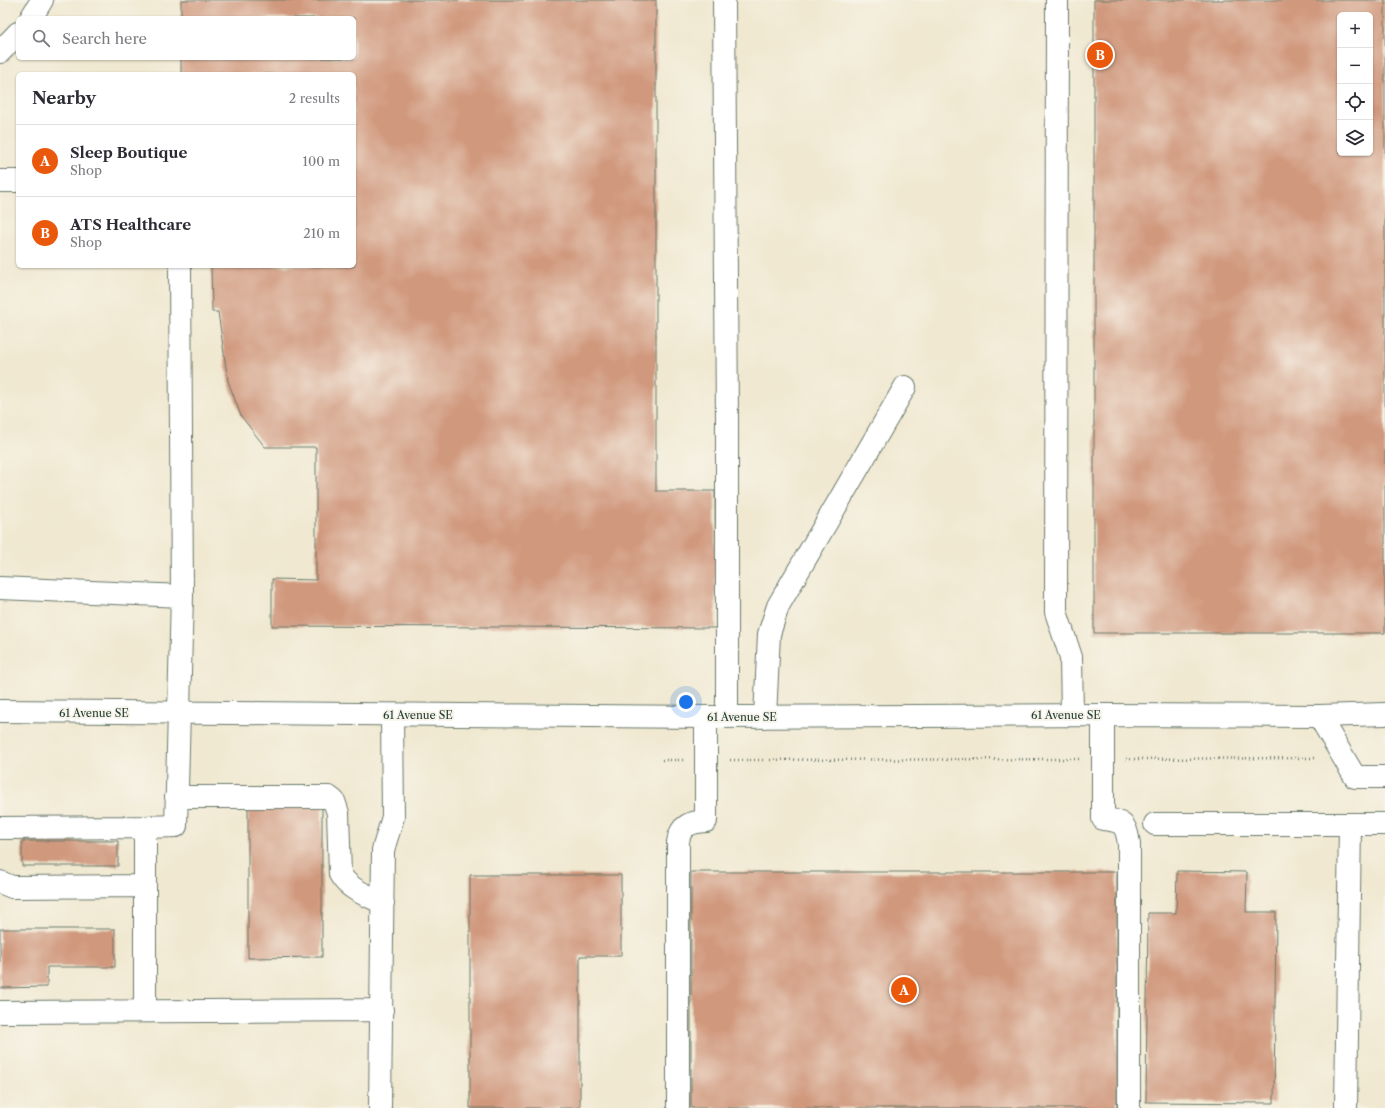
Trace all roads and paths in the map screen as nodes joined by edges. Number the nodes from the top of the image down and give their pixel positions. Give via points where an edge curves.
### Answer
1 (42, 0) edge
2 (724, 0) edge
3 (1057, 0) edge
4 (32, 16) edge
5 (16, 36) edge
6 (0, 52) edge
7 (16, 181) edge
8 (0, 182) edge
9 (180, 268) edge
10 (905, 387) dead end
11 (0, 588) edge
12 (182, 596) junction
13 (180, 712) junction
14 (1, 713) edge
15 (1385, 714) edge
16 (392, 715) junction
17 (1072, 715) junction
18 (1104, 715) junction
19 (1319, 716) junction
20 (716, 717) junction
21 (765, 717) junction
22 (1344, 758) junction
23 (1104, 759) junction
24 (662, 760) dead end
25 (706, 760) junction
26 (1385, 777) edge
27 (176, 797) junction
28 (1155, 824) dead end
29 (1350, 824) junction
30 (1385, 824) edge
31 (145, 827) junction
32 (0, 828) edge
33 (0, 882) edge
34 (145, 886) junction
35 (383, 903) junction
36 (382, 1010) junction
37 (145, 1011) junction
38 (0, 1012) edge
39 (380, 1108) edge
40 (678, 1108) edge
41 (1129, 1108) edge
42 (1346, 1108) edge

1 - 4 street
2 - 20 street via 727,420
3 - 17 street via 1056,612 1071,657
5 - 6 street
7 - 8 street
9 - 12 street
10 - 21 street via 778,606 769,634
11 - 12 street
12 - 13 street
13 - 14 street, 61 Avenue SE
13 - 16 street, 61 Avenue SE
13 - 27 street
15 - 19 street, 61 Avenue SE
16 - 20 street, 61 Avenue SE
16 - 35 street via 393,817 384,850
17 - 18 street, 61 Avenue SE
17 - 21 street, 61 Avenue SE
18 - 19 street, 61 Avenue SE
18 - 23 street
19 - 22 street
20 - 21 street, 61 Avenue SE
20 - 25 street
22 - 23 path
22 - 26 street via 1355,777
23 - 25 path
23 - 41 street via 1103,819 1123,824 1129,844
24 - 25 path
25 - 40 street via 706,821 684,826 679,833 678,842
27 - 31 street via 176,826
27 - 35 street via 329,797 338,813 340,874 351,888
28 - 29 street
29 - 30 street
29 - 42 street
31 - 32 street
31 - 34 street
33 - 34 street via 12,887
34 - 37 street
35 - 36 street
36 - 37 street
36 - 39 street
37 - 38 street

